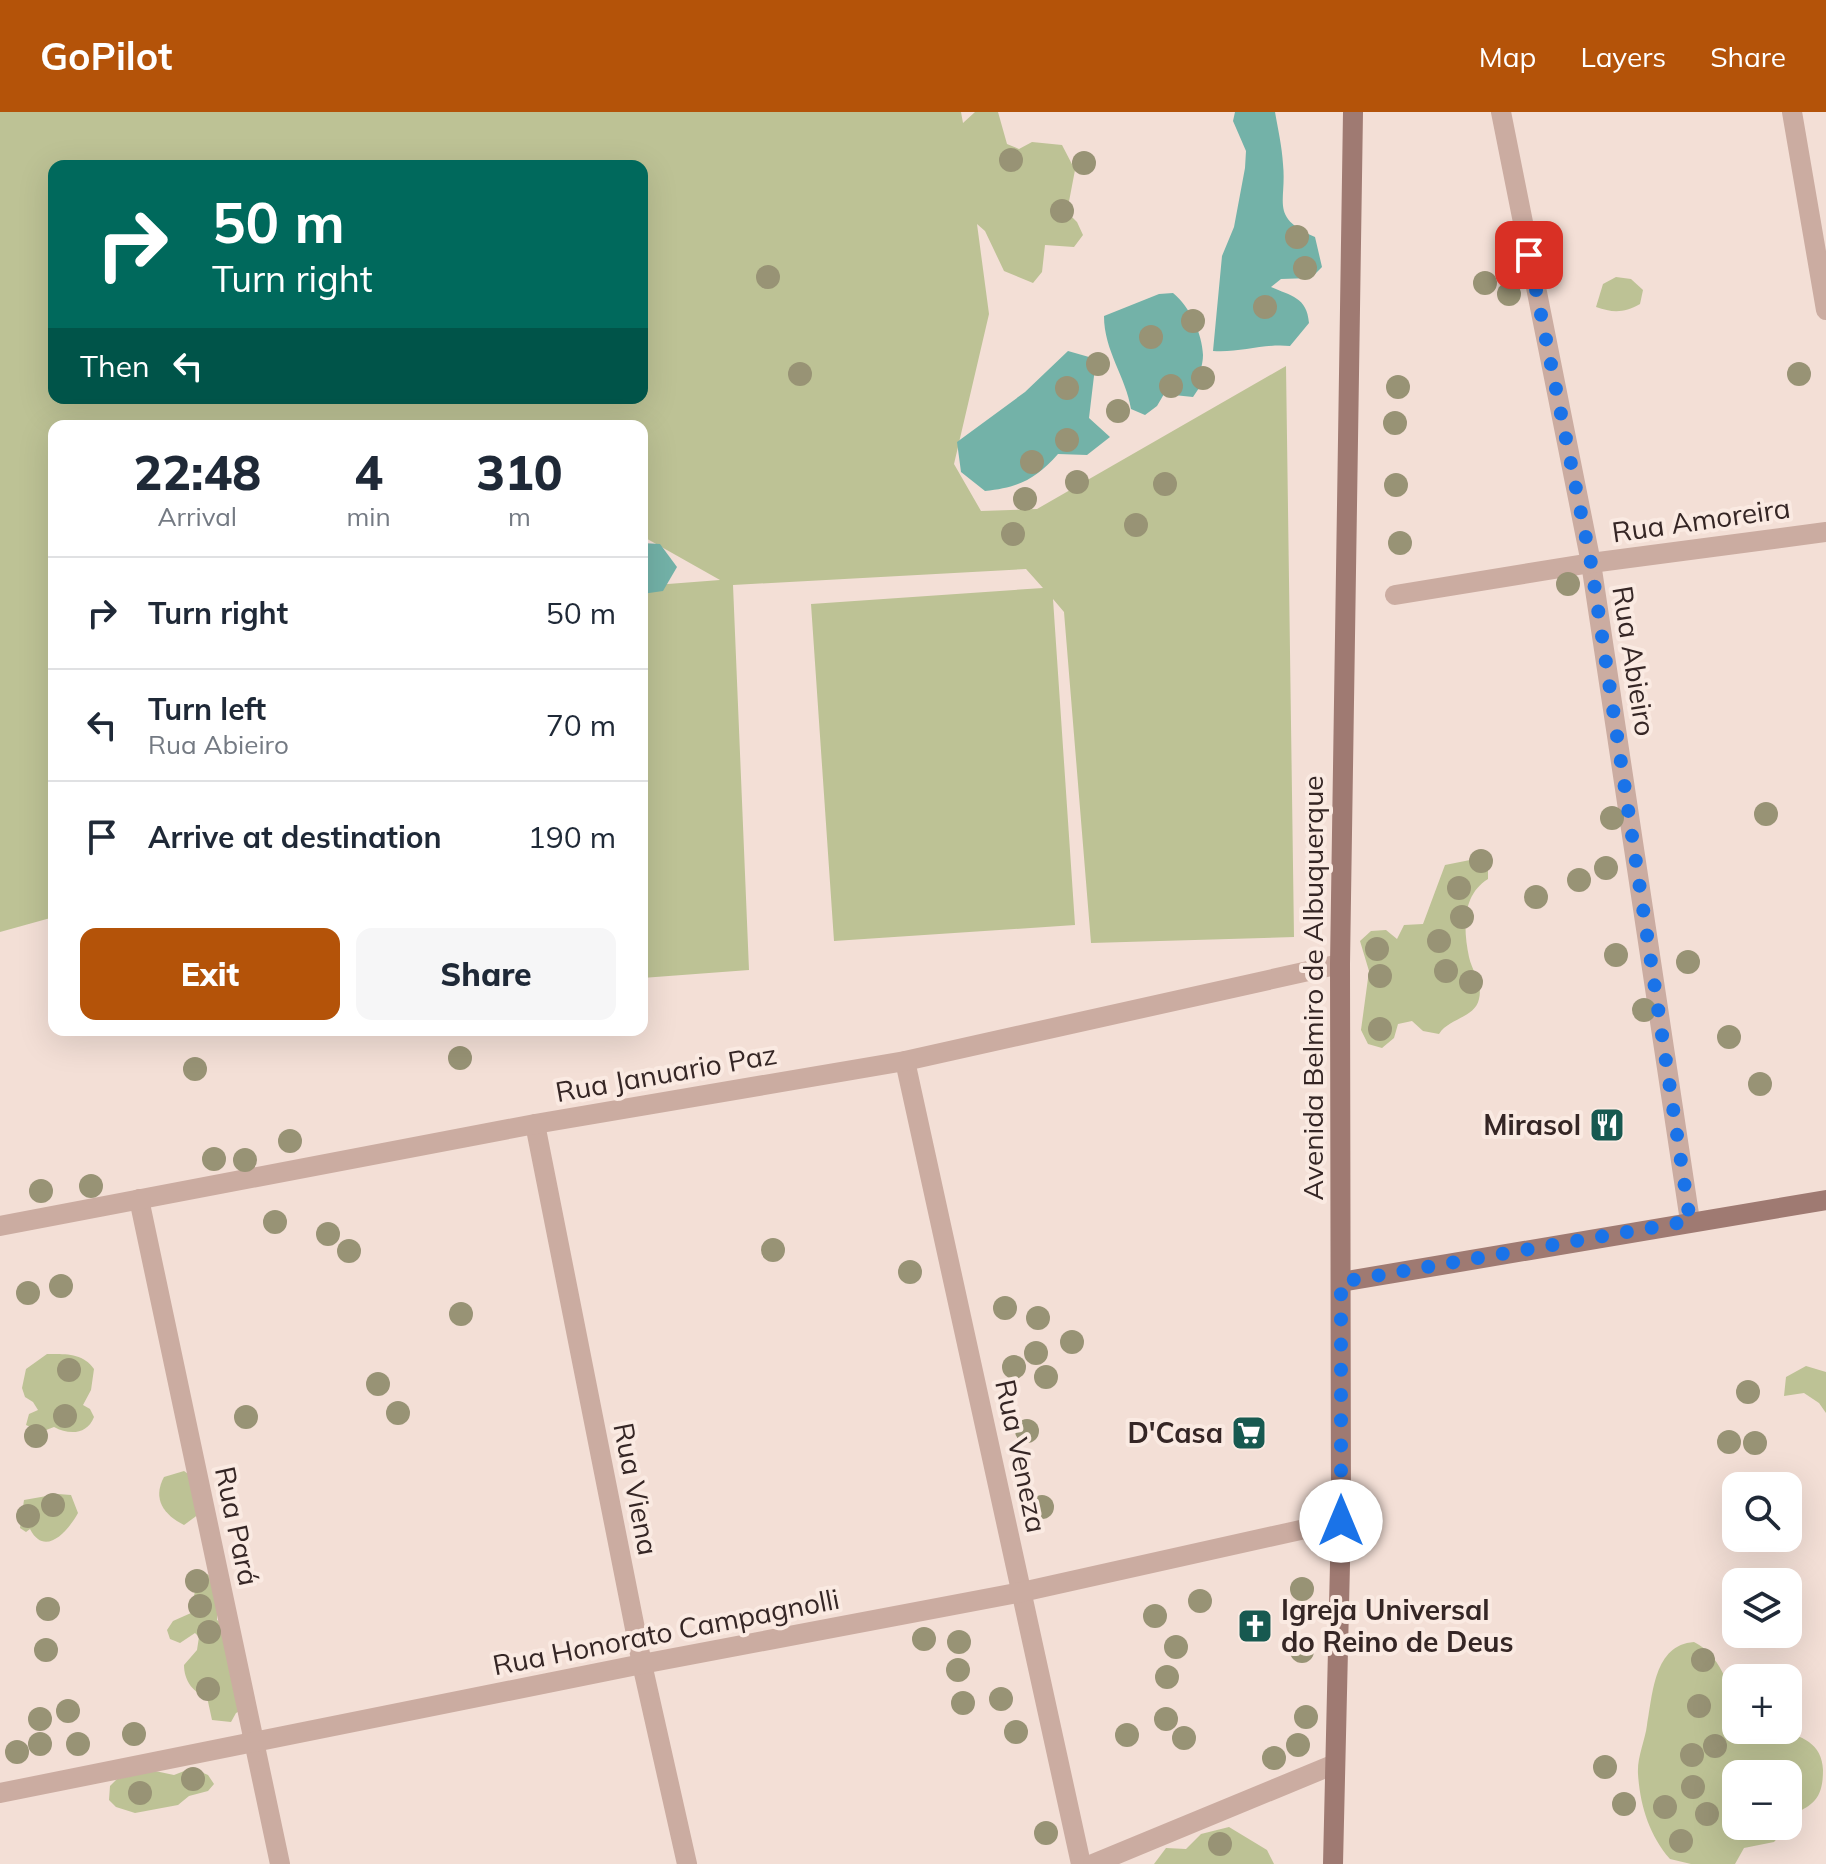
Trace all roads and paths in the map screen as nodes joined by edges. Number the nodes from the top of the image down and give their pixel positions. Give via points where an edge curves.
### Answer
1 (1501, 112) edge
2 (1792, 112) edge
3 (1356, 117) edge
4 (1826, 310) edge
5 (1826, 532) edge
6 (1591, 563) junction
7 (1395, 595) dead end
8 (1340, 964) junction
9 (905, 1061) junction
10 (535, 1124) junction
11 (139, 1199) junction
12 (1826, 1200) edge
13 (1690, 1221) junction
14 (0, 1226) edge
15 (1341, 1282) junction
16 (1341, 1521) junction
17 (1022, 1592) junction
18 (642, 1664) junction
19 (254, 1742) junction
20 (1335, 1764) junction
21 (0, 1793) edge
22 (280, 1864) edge
23 (687, 1864) edge
24 (1081, 1864) edge
25 (1093, 1864) edge
26 (1333, 1864) edge

1 - 6 street, Rua Abieiro
2 - 4 street
3 - 8 main road, Avenida Belmiro de Albuquerque via 1349,222
5 - 6 street, Rua Amoreira
6 - 7 street, Rua Amoreira
6 - 13 street, Rua Abieiro
8 - 9 street, Rua Januario Paz
8 - 15 main road, Avenida Belmiro de Albuquerque
9 - 10 street, Rua Januario Paz
9 - 17 street, Rua Veneza
10 - 11 street, Rua Januario Paz
10 - 18 street, Rua Viena
11 - 14 street, Rua Januario Paz
11 - 19 street, Rua Pará
12 - 13 main road
13 - 15 main road
15 - 16 main road, Avenida Belmiro de Albuquerque
16 - 17 street, Rua Honorato Campagnolli
16 - 20 main road, Avenida Belmiro de Albuquerque
17 - 18 street, Rua Honorato Campagnolli
17 - 24 street, Rua Veneza
18 - 19 street, Rua Honorato Campagnolli
18 - 23 street, Rua Viena
19 - 21 street, Rua Honorato Campagnolli
19 - 22 street, Rua Pará
20 - 25 street
20 - 26 main road, Avenida Belmiro de Albuquerque

